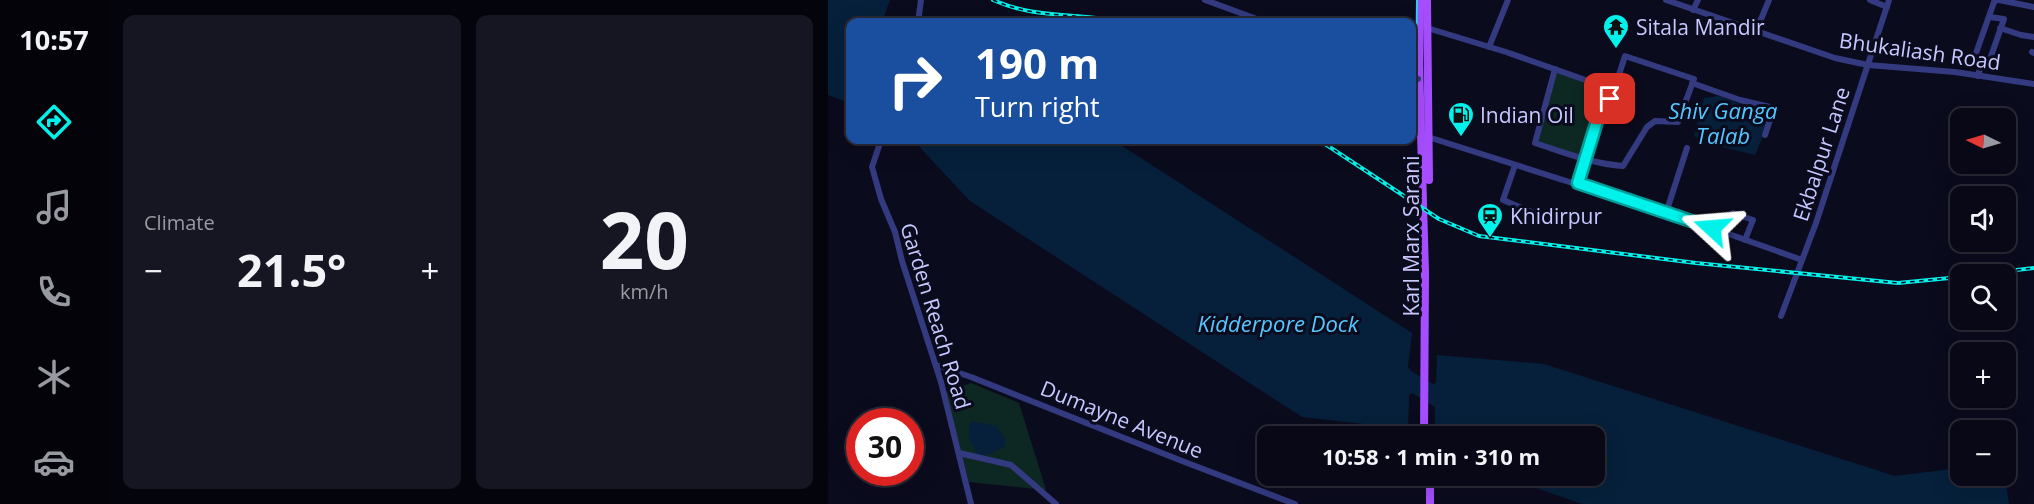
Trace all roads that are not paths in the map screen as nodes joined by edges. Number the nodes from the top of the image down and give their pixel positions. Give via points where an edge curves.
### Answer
1 (921, 0) edge
2 (1205, 0) edge
3 (1420, 0) edge
4 (1427, 0) edge
5 (1508, 0) edge
6 (1666, 0) edge
7 (1698, 0) edge
8 (1769, 0) edge
9 (1870, 0) edge
10 (1999, 0) edge
11 (1888, 4) edge
12 (2034, 7) edge
13 (1693, 10) junction
14 (1990, 17) junction
15 (919, 18) edge
16 (1254, 18) edge
17 (1423, 27) junction
18 (2000, 28) junction
19 (1756, 31) junction
20 (2034, 37) edge
21 (1489, 47) junction
22 (1982, 60) junction
23 (1868, 65) junction
24 (1555, 69) junction
25 (1978, 76) junction
26 (1419, 79) edge
27 (1692, 83) junction
28 (2034, 84) edge
29 (1614, 90) junction
30 (1765, 135) dead end
31 (1428, 137) junction
32 (880, 144) edge
33 (1687, 148) dead end
34 (1584, 159) junction
35 (1515, 165) junction
36 (1578, 183) junction
37 (1534, 213) dead end
38 (1666, 213) junction
39 (1733, 213) dead end
40 (1745, 240) junction
41 (1802, 260) junction
42 (1781, 316) dead end
43 (936, 365) junction
44 (1427, 369) junction
45 (1427, 417) junction
46 (1426, 426) edge
47 (1428, 426) edge
48 (959, 453) junction
49 (1424, 486) edge
50 (1430, 486) edge
51 (1278, 501) edge
52 (971, 504) edge
53 (1056, 504) edge
54 (1295, 504) edge
55 (1425, 504) edge
56 (1430, 504) edge

1 - 15 street
2 - 16 street
3 - 17 main road
4 - 17 main road, Karl Marx Sarani
5 - 21 street
6 - 13 street, Bhukaliash Road
7 - 13 street
8 - 19 street
9 - 11 street
10 - 12 street
10 - 14 street via 1994,2
11 - 23 street, Ekbalpur Lane
13 - 19 street, Bhukaliash Road
14 - 18 street via 2004,19
14 - 22 street via 1975,56
17 - 21 street
17 - 26 main road, Karl Marx Sarani
18 - 20 street
18 - 22 street via 1989,62
19 - 23 street, Bhukaliash Road
21 - 24 street
22 - 25 street
23 - 25 street, Bhukaliash Road
23 - 41 street, Ekbalpur Lane
24 - 29 street
24 - 34 street via 1535,143
25 - 28 street, Bhukaliash Road
26 - 31 main road, Karl Marx Sarani
26 - 44 main road
27 - 29 street via 1694,79 1625,56
27 - 30 street via 1773,108
27 - 34 street via 1678,122 1655,121 1647,127 1623,166
29 - 34 street via 1597,121
31 - 35 street
31 - 44 main road, Karl Marx Sarani
32 - 43 street, Garden Reach Road via 872,167
33 - 38 street
34 - 36 street
35 - 36 street
35 - 37 street via 1503,200
36 - 38 street
38 - 40 street
39 - 40 street via 1753,220
40 - 41 street
41 - 42 street, Ekbalpur Lane
43 - 48 street, Garden Reach Road
43 - 51 street, Dumayne Avenue
44 - 45 main road, Karl Marx Sarani
45 - 46 main road
45 - 47 main road, Karl Marx Sarani
48 - 52 street, Garden Reach Road
48 - 53 street via 1011,465
49 - 55 main road
50 - 56 main road
51 - 54 street, Dumayne Avenue

